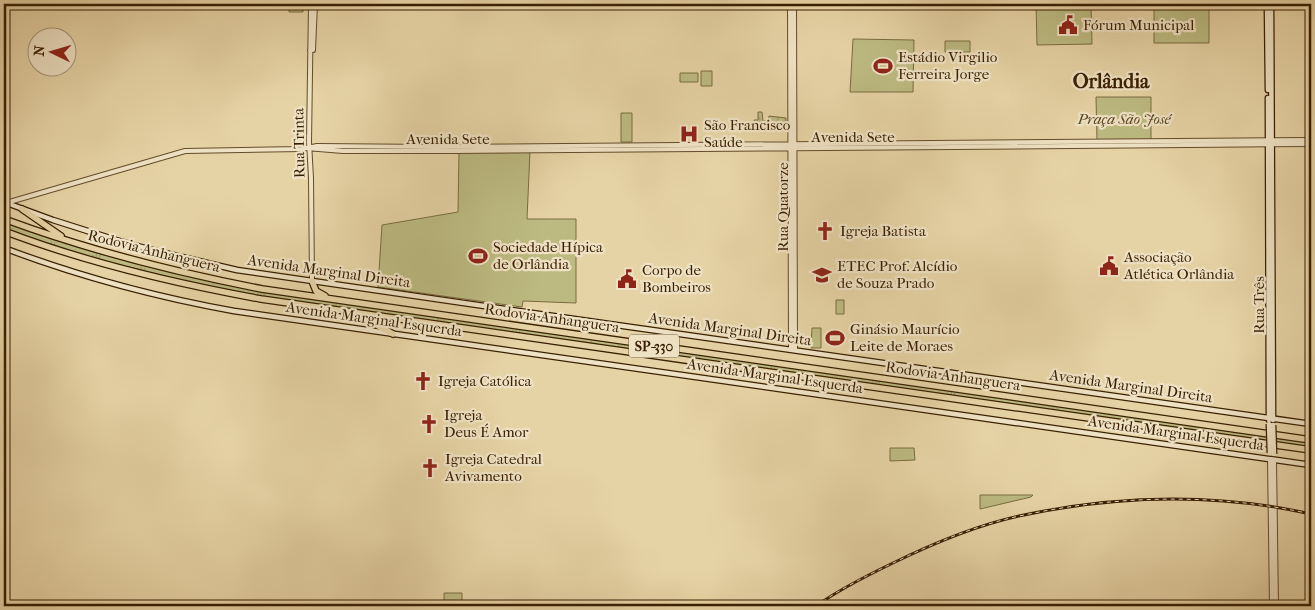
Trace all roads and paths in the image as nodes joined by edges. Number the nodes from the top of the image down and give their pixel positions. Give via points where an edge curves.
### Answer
1 (313, 4) edge
2 (790, 4) edge
3 (794, 4) edge
4 (1269, 4) edge
5 (1269, 142) junction
6 (1311, 142) edge
7 (792, 146) junction
8 (308, 148) junction
9 (5, 202) edge
10 (22, 209) junction
11 (4, 219) edge
12 (5, 231) edge
13 (81, 246) junction
14 (4, 248) edge
15 (312, 281) junction
16 (344, 302) junction
17 (330, 309) junction
18 (393, 334) junction
19 (793, 350) junction
20 (1271, 422) junction
21 (1311, 424) edge
22 (1311, 440) edge
23 (1311, 450) edge
24 (1272, 460) junction
25 (1311, 465) edge
26 (1272, 606) edge
27 (1276, 606) edge

1 - 8 street, Rua Trinta
2 - 7 street, Rua Quatorze
3 - 7 street, Rua Quatorze
4 - 5 main road, Rua Três
5 - 6 street, Avenida Sete
5 - 7 street, Avenida Sete
5 - 20 main road, Rua Três
7 - 8 street, Avenida Sete
7 - 19 street, Rua Quatorze
8 - 9 street, Avenida Sete via 184,151
8 - 15 street, Rua Trinta
9 - 10 main road, Avenida Marginal Direita
10 - 13 highway via 52,231
10 - 15 main road, Avenida Marginal Direita via 152,250 237,270
11 - 13 highway, Rodovia Anhanguera / SP-330
12 - 17 highway, Rodovia Anhanguera / SP-330 via 79,257 166,280
13 - 16 highway, Rodovia Anhanguera / SP-330 via 220,281
14 - 18 main road, Avenida Marginal Esquerda via 90,277 199,304
15 - 16 highway via 320,294
15 - 19 main road, Avenida Marginal Direita
16 - 22 highway, Rodovia Anhanguera / SP-330
17 - 18 highway via 373,323
17 - 23 highway, Rodovia Anhanguera / SP-330
18 - 24 main road, Avenida Marginal Esquerda
19 - 20 main road, Avenida Marginal Direita
20 - 21 main road, Avenida Marginal Direita
20 - 24 main road, Rua Três, bridge
24 - 25 main road, Avenida Marginal Esquerda
24 - 26 street, Rua Três
24 - 27 street, Rua Três

